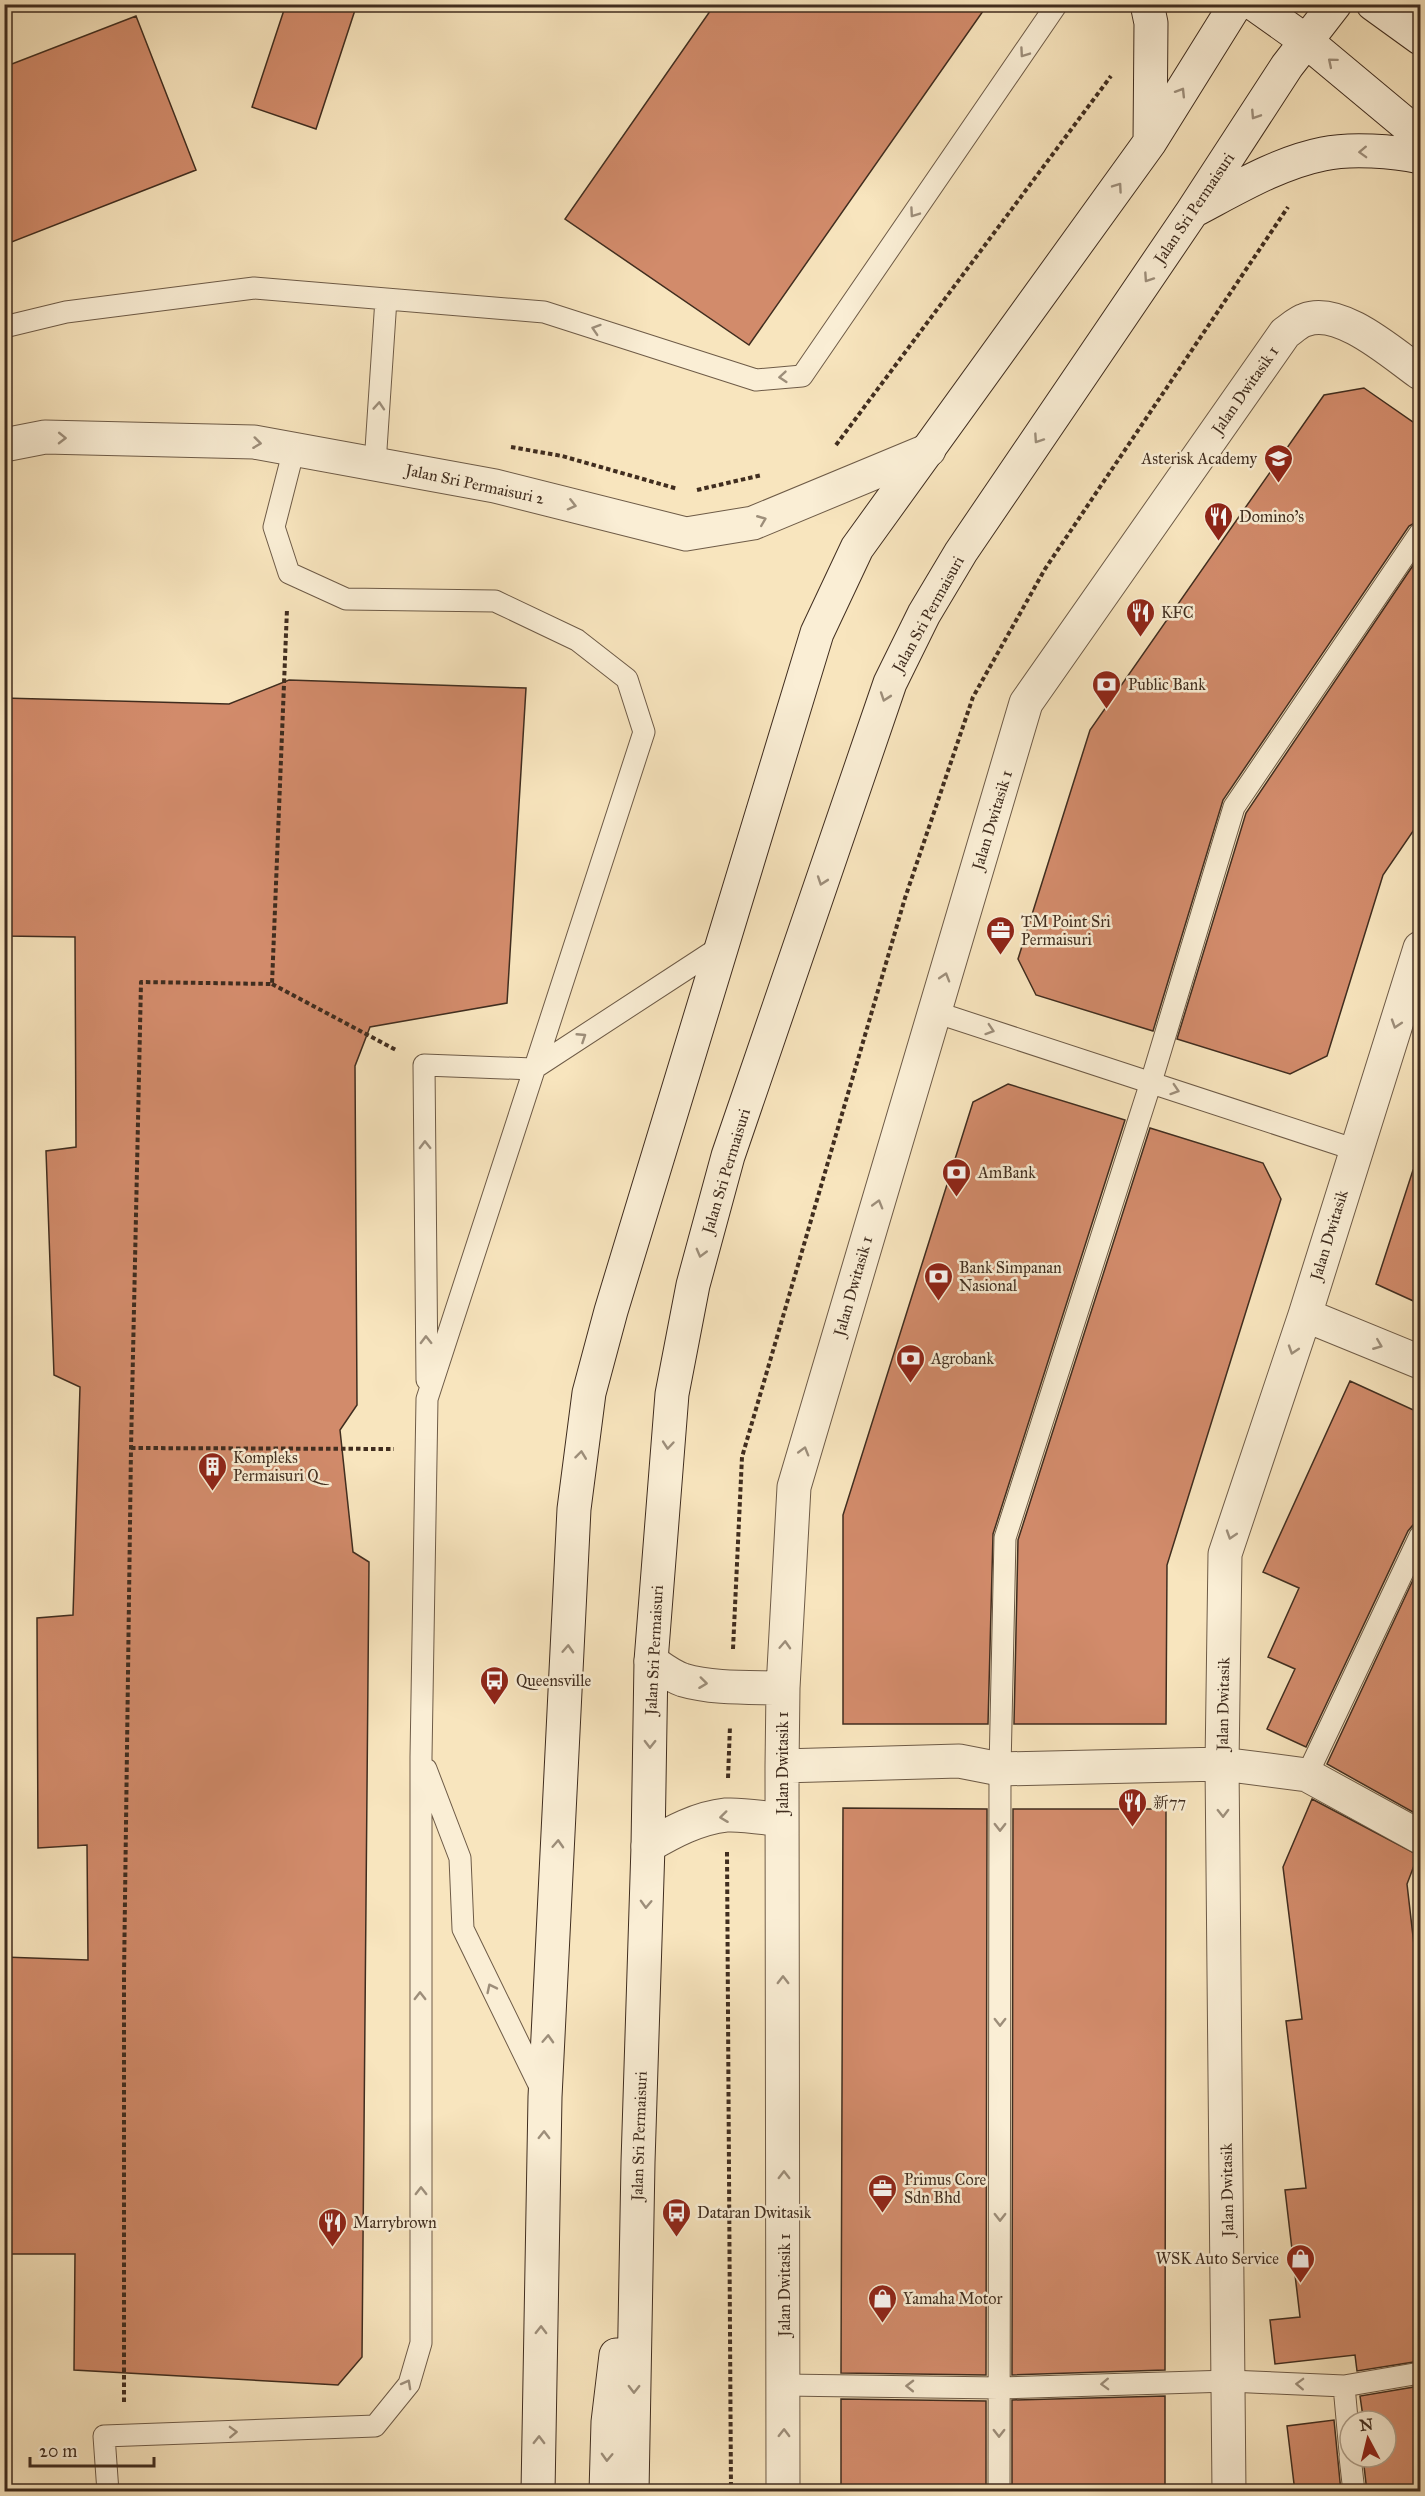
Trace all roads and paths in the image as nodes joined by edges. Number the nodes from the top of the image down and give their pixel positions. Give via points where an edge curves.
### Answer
1 (1057, 4) edge
2 (1147, 4) edge
3 (1236, 4) edge
4 (1254, 4) edge
5 (1335, 4) edge
6 (1373, 4) edge
7 (1420, 38) edge
8 (1306, 41) junction
9 (1420, 136) edge
10 (1150, 142) junction
11 (1420, 157) edge
12 (1192, 212) junction
13 (386, 299) junction
14 (4, 327) edge
15 (1420, 373) edge
16 (4, 445) edge
17 (294, 449) junction
18 (929, 450) junction
19 (375, 464) junction
20 (1420, 533) edge
21 (289, 573) junction
22 (720, 947) junction
23 (1420, 948) edge
24 (272, 984) junction
25 (935, 1012) junction
26 (424, 1065) junction
27 (533, 1069) junction
28 (1151, 1082) junction
29 (1356, 1150) junction
30 (1305, 1315) junction
31 (1420, 1362) edge
32 (427, 1399) junction
33 (131, 1448) junction
34 (426, 1450) junction
35 (1420, 1536) edge
36 (651, 1660) junction
37 (783, 1688) junction
38 (421, 1757) junction
39 (1222, 1764) junction
40 (782, 1766) junction
41 (1000, 1768) junction
42 (1307, 1775) junction
43 (782, 1820) junction
44 (1420, 1837) edge
45 (648, 1846) junction
46 (545, 2097) junction
47 (638, 2162) junction
48 (1420, 2373) edge
49 (1229, 2381) junction
50 (784, 2385) junction
51 (1344, 2386) junction
52 (999, 2388) junction
53 (1346, 2409) edge
54 (124, 2436) junction
55 (1351, 2469) edge
56 (108, 2492) edge
57 (538, 2492) edge
58 (606, 2492) edge
59 (632, 2492) edge
60 (783, 2492) edge
61 (999, 2492) edge
62 (1229, 2492) edge
63 (1354, 2492) edge

1 -> 13 lane via 802,376 756,380 544,312
2 - 10 main road via 1151,23
10 -> 3 main road
4 - 8 main road
5 - 8 main road, Jalan Sri Permaisuri
6 - 7 main road
9 -> 8 main road
8 -> 12 main road, Jalan Sri Permaisuri
18 -> 10 main road
11 -> 12 main road via 1393,151 1323,154 1262,174
12 -> 36 main road, Jalan Sri Permaisuri via 961,552 890,683 728,1156 693,1285 672,1394
13 - 14 lane via 254,288 66,312
19 -> 13 lane
25 -> 15 main road, Jalan Dwitasik 1 via 1026,703 1285,333 1305,319 1326,317 1349,324
16 -> 17 main road, Jalan Sri Permaisuri 2 via 45,437 254,442
17 - 19 main road, Jalan Sri Permaisuri 2
17 - 21 lane via 274,527
19 -> 18 main road, Jalan Sri Permaisuri 2 via 495,486 686,534 753,523
18 - 22 main road via 857,548 817,633
20 - 28 lane via 1234,807
21 - 24 path
21 - 27 lane via 346,599 495,601 577,640 627,679 644,732
27 -> 22 lane
46 -> 22 main road via 574,1509 588,1393
23 -> 29 main road, Jalan Dwitasik
24 - 26 path
24 - 33 path via 141,982
25 -> 28 lane
37 -> 25 main road, Jalan Dwitasik 1 via 794,1487
26 - 27 lane
32 -> 26 lane
27 - 32 lane
28 -> 29 lane
28 - 41 lane via 1005,1538
29 - 30 main road, Jalan Dwitasik
30 -> 31 main road
30 -> 39 main road, Jalan Dwitasik via 1225,1554
32 - 34 lane
33 - 34 path
33 - 54 path via 124,1975
34 - 38 lane
35 - 42 lane
36 -> 37 main road via 684,1681
36 -> 45 main road, Jalan Sri Permaisuri
37 - 40 main road, Jalan Dwitasik 1
46 -> 38 lane via 463,1929 460,1858
54 -> 38 lane via 375,2426 409,2384 421,2343
39 - 41 main road
39 - 42 main road
39 -> 49 main road, Jalan Dwitasik
40 - 41 main road via 959,1761
40 - 43 main road, Jalan Dwitasik 1
41 -> 52 lane
42 - 44 main road
43 -> 45 main road via 727,1815 700,1821
50 -> 43 main road, Jalan Dwitasik 1
45 -> 47 main road, Jalan Sri Permaisuri
57 -> 46 main road
47 -> 58 main road via 608,2422
47 -> 59 main road, Jalan Sri Permaisuri
48 - 51 lane
51 -> 49 lane
49 -> 52 lane
49 - 62 main road, Jalan Dwitasik
52 -> 50 lane
60 -> 50 main road, Jalan Dwitasik 1
51 - 53 lane
52 -> 61 lane
54 - 56 lane via 104,2436
55 - 63 lane

